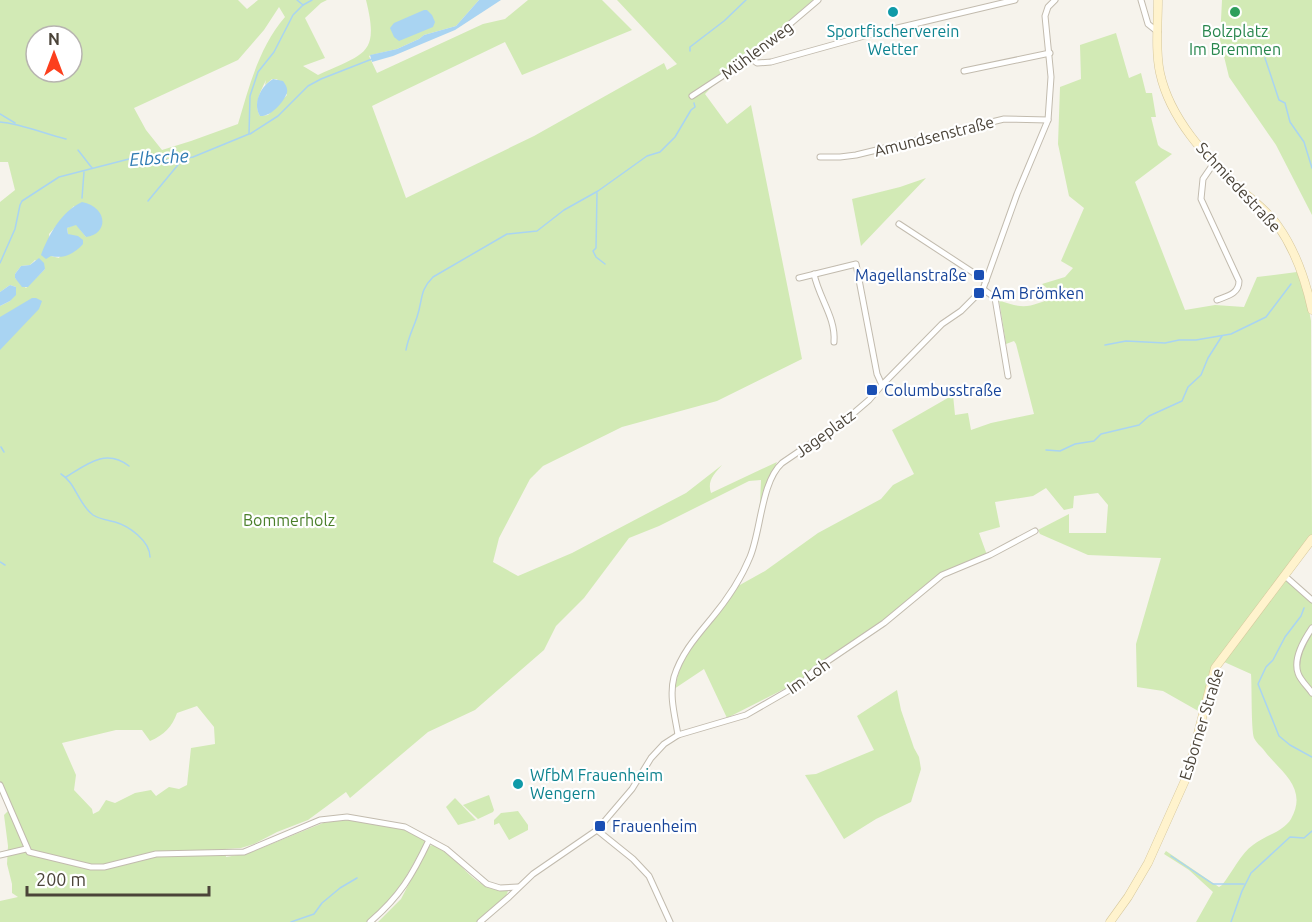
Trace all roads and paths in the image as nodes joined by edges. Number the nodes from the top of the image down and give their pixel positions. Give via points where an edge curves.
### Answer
1 (818, 0) edge
2 (1015, 0) edge
3 (1055, 0) edge
4 (1141, 0) edge
5 (1158, 0) edge
6 (1158, 32) junction
7 (1050, 53) junction
8 (750, 58) junction
9 (964, 71) dead end
10 (692, 96) dead end
11 (1048, 120) junction
12 (820, 157) dead end
13 (1214, 163) junction
14 (899, 224) dead end
15 (814, 274) junction
16 (799, 278) dead end
17 (986, 281) junction
18 (983, 289) junction
19 (1217, 300) dead end
20 (1312, 310) edge
21 (834, 342) dead end
22 (1008, 376) dead end
23 (882, 385) junction
24 (1035, 531) dead end
25 (1312, 539) edge
26 (1285, 576) junction
27 (1312, 600) edge
28 (1312, 628) edge
29 (1312, 693) edge
30 (678, 735) junction
31 (0, 785) edge
32 (597, 830) junction
33 (429, 840) junction
34 (26, 849) junction
35 (0, 855) edge
36 (518, 887) junction
37 (370, 922) edge
38 (480, 922) edge
39 (670, 922) edge
40 (1110, 922) edge

1 - 8 street, Mühlenweg
2 - 8 street via 771,62 758,63
3 - 7 street, Jageplatz via 1045,16
4 - 6 street via 1148,24
5 - 6 main road, Schmiedestraße
6 - 13 main road, Schmiedestraße via 1159,72 1166,91 1188,131
7 - 9 street
7 - 11 street, Jageplatz
8 - 10 street, Mühlenweg
11 - 12 street, Amundsenstraße via 1004,119 856,155
11 - 17 street, Jageplatz
13 - 19 street via 1203,179 1201,199 1239,281 1234,293
13 - 20 main road, Schmiedestraße via 1278,225 1291,248
14 - 17 street
15 - 16 street
15 - 21 street via 835,330
15 - 23 street via 856,264
17 - 18 street, Jageplatz
18 - 22 street via 995,298
18 - 23 street, Jageplatz
23 - 30 street, Jageplatz via 853,413 774,472 749,560 680,660 672,693
24 - 30 street, Im Loh via 942,575 801,684 746,715
25 - 26 main road, Esborner Straße
26 - 27 street
26 - 40 main road, Esborner Straße via 1215,668 1187,776 1148,863
28 - 29 street via 1297,663 1298,674
30 - 32 street, Im Loh via 651,758 632,789
31 - 34 street
32 - 36 street, Im Loh
32 - 39 street via 649,876
33 - 34 street via 405,827 335,817 244,852 164,853 104,867 41,857
33 - 36 street via 446,849 487,884
33 - 37 street via 401,891
34 - 35 street
36 - 38 street, Im Loh

